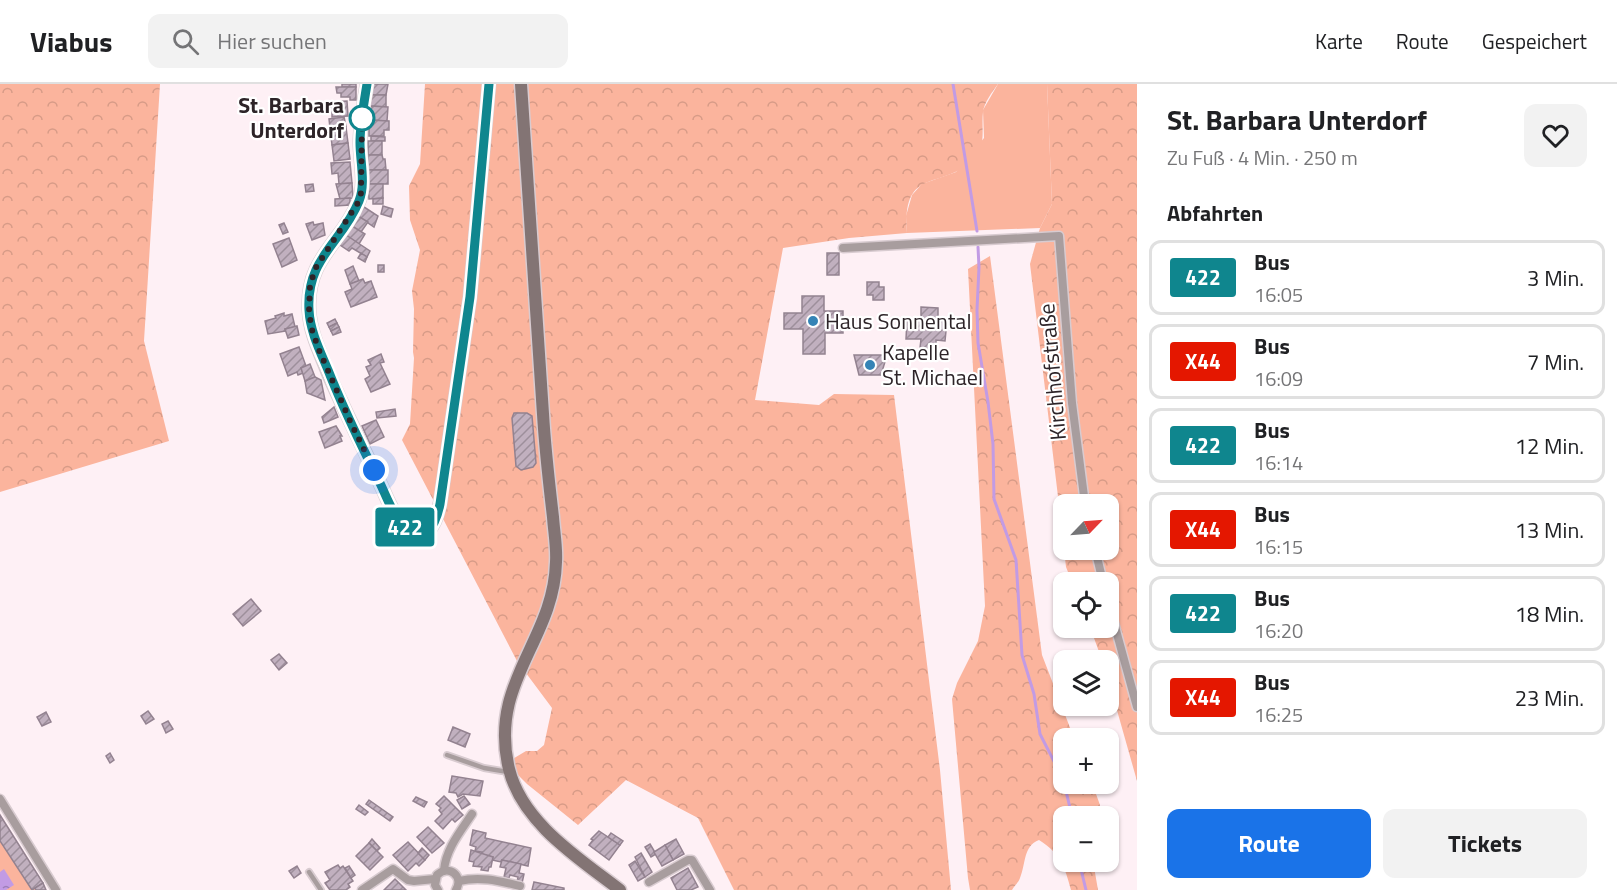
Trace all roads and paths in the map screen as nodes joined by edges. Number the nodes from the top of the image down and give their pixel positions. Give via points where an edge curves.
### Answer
1 (367, 84) edge
2 (489, 84) edge
3 (521, 84) edge
4 (843, 248) dead end
5 (1084, 494) edge
6 (1118, 638) edge
7 (1137, 706) edge
8 (447, 755) dead end
9 (509, 772) junction
10 (0, 800) edge
11 (472, 814) dead end
12 (444, 870) junction
13 (309, 872) dead end
14 (435, 879) junction
15 (649, 882) dead end
16 (457, 886) edge
17 (520, 886) dead end
18 (56, 890) edge
19 (321, 890) edge
20 (362, 890) edge
21 (438, 890) edge
22 (620, 890) edge
23 (710, 890) edge

1 - 2 street via 359,201 315,269 309,298 312,330 374,470 404,526 420,534 433,528 440,504 470,297
3 - 9 street via 556,559 548,611 512,688 505,720
4 - 5 street, Kirchhofstraße via 1059,236
6 - 7 street
8 - 9 lane via 497,772
9 - 22 street via 522,799 541,823
10 - 18 street
11 - 12 street via 448,851
12 - 14 street
12 - 16 street via 454,872
13 - 19 lane
14 - 20 street via 408,880 393,869
14 - 21 street
15 - 23 street via 692,860
16 - 17 street via 471,878

